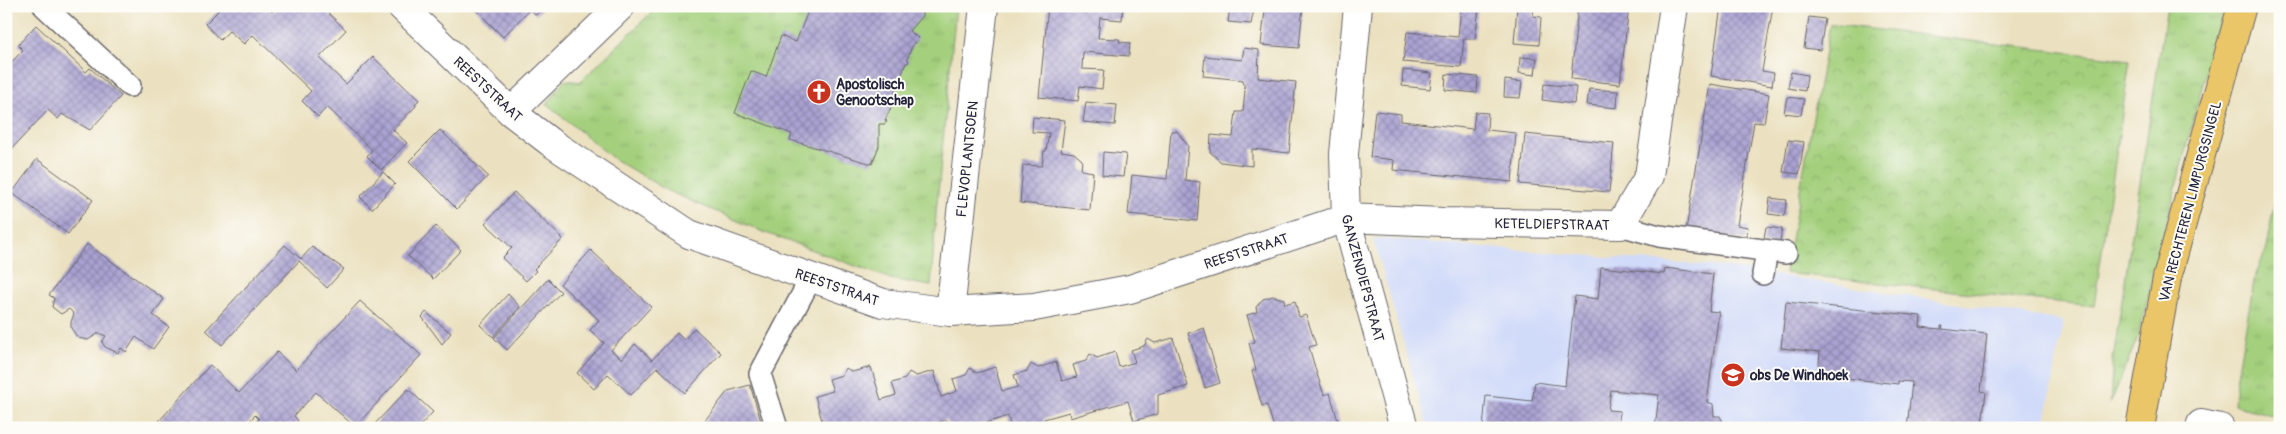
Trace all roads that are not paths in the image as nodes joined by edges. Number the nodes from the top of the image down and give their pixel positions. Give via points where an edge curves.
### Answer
1 (44, 6) edge
2 (401, 6) edge
3 (621, 6) edge
4 (984, 6) edge
5 (1358, 6) edge
6 (1674, 6) edge
7 (2242, 6) edge
8 (130, 86) dead end
9 (511, 112) junction
10 (1346, 218) junction
11 (1620, 225) junction
12 (1764, 274) dead end
13 (811, 278) junction
14 (950, 312) junction
15 (777, 428) edge
16 (1404, 428) edge
17 (2140, 428) edge
18 (2200, 428) edge
19 (2220, 428) edge

1 - 8 lane
2 - 9 street, REESTSTRAAT
3 - 9 street
4 - 14 street, FLEVOPLANTSOEN
5 - 10 street, GANZENDIEPSTRAAT via 1344,154
6 - 11 street, KETELDIEPSTRAAT via 1649,176
7 - 17 main road, VAN RECHTEREN LIMPURGSINGEL via 2167,278
9 - 13 street, REESTSTRAAT via 550,142 688,234
10 - 11 street, KETELDIEPSTRAAT
10 - 14 street, REESTSTRAAT via 1130,289 1034,307
10 - 16 street, GANZENDIEPSTRAAT
11 - 12 lane via 1659,236 1776,252
13 - 14 street, REESTSTRAAT via 883,303
13 - 15 lane via 760,374
18 - 19 street via 2201,424

